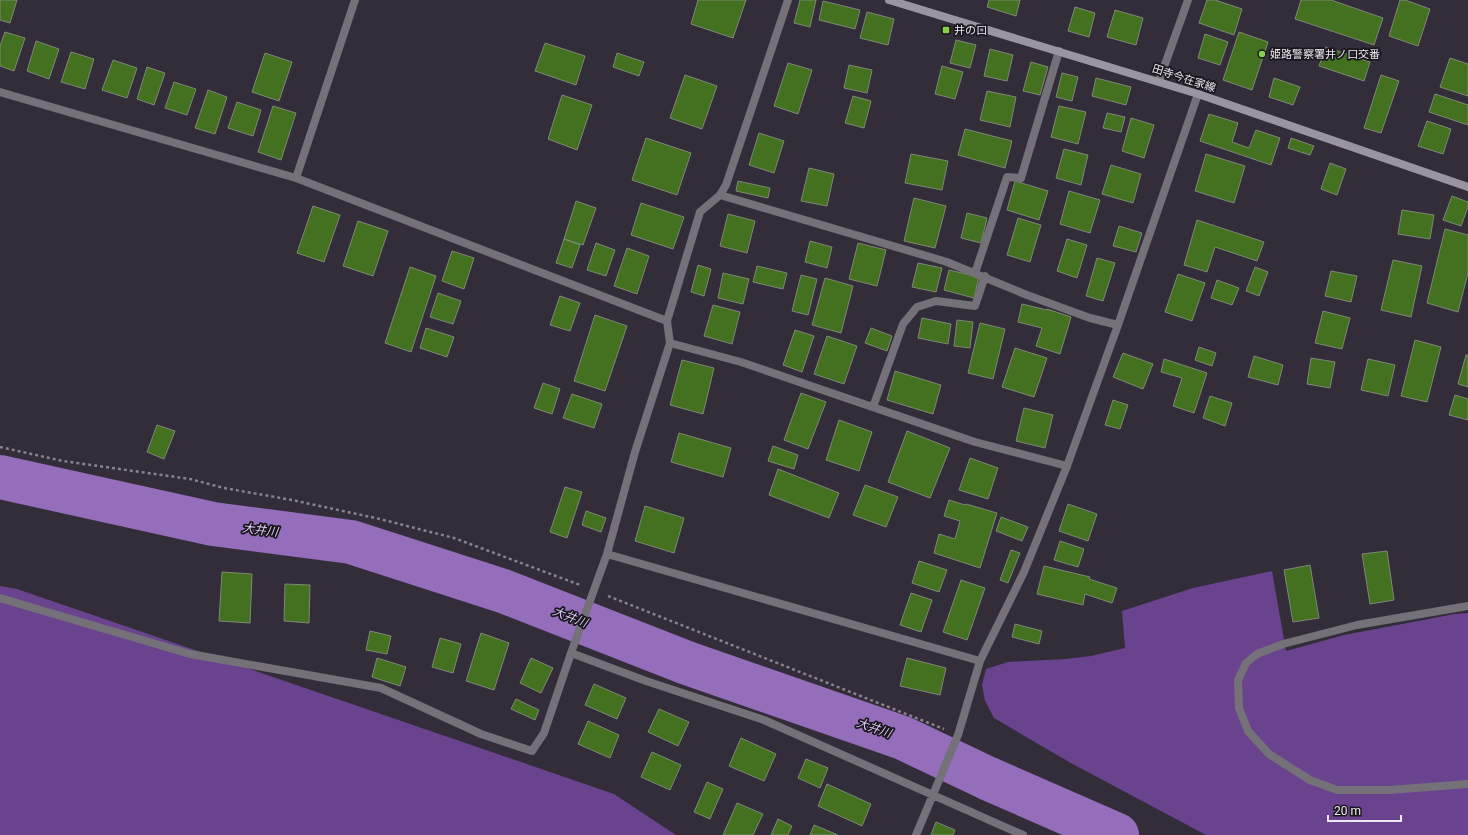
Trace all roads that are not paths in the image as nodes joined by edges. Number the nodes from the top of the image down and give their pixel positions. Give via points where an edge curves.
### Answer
1 (355, 0) edge
2 (788, 0) edge
3 (890, 0) edge
4 (1188, 0) edge
5 (1059, 51) junction
6 (1159, 81) junction
7 (0, 92) edge
8 (1198, 94) junction
9 (296, 178) junction
10 (1468, 187) edge
11 (720, 194) junction
12 (976, 273) junction
13 (985, 276) junction
14 (667, 321) junction
15 (1118, 325) junction
16 (670, 343) junction
17 (873, 407) junction
18 (1066, 466) junction
19 (607, 554) junction
20 (0, 598) edge
21 (1468, 606) edge
22 (571, 653) junction
23 (980, 661) junction
24 (1468, 784) edge
25 (933, 795) junction
26 (916, 835) edge
27 (1023, 835) edge

1 - 9 street
2 - 11 street via 726,184
3 - 5 main road, 田寺今在家線
4 - 6 street
5 - 6 main road, 田寺今在家線
5 - 12 street via 1021,178 1007,177
6 - 8 main road, 田寺今在家線
7 - 9 street
8 - 10 main road, 田寺今在家線
8 - 15 street
9 - 14 street
11 - 12 street
11 - 14 street via 700,212
12 - 13 street
13 - 15 street via 1090,318
13 - 17 street via 975,306 936,301 917,307 903,324
14 - 16 street
15 - 18 street
16 - 17 street via 741,362
16 - 19 street via 635,452
17 - 18 street via 975,442
18 - 23 street via 1024,572
19 - 22 street
19 - 23 street
20 - 22 street via 190,654 381,688 481,734 532,751 544,733
21 - 24 street via 1357,625 1283,644 1257,654 1246,663 1238,680 1239,708 1248,731 1269,754 1310,780 1337,790 1389,790
22 - 25 street via 764,720
23 - 25 street via 958,735
25 - 26 street
25 - 27 street

